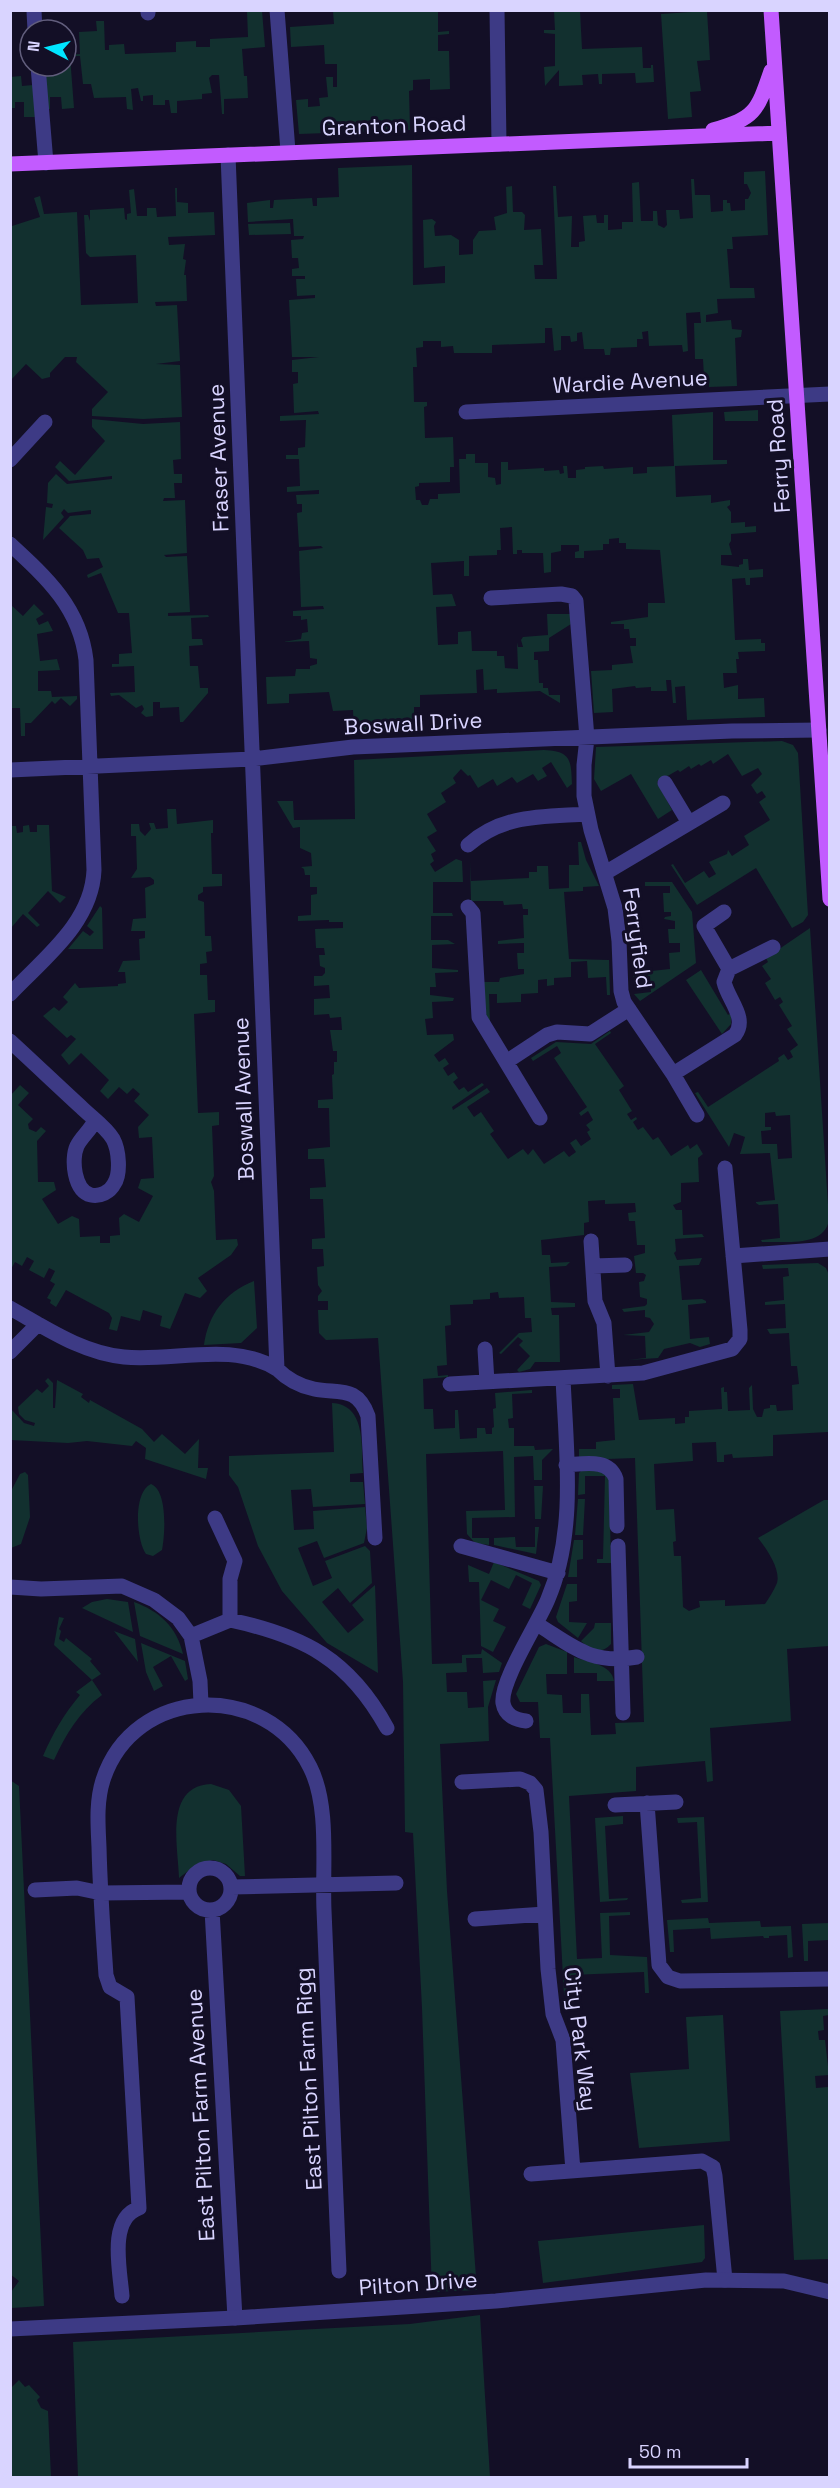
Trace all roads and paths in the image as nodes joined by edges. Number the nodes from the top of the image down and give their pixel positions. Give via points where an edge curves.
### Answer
1 (277, 10) edge
2 (497, 10) edge
3 (771, 10) edge
4 (774, 62) junction
5 (39, 78) edge
6 (779, 133) junction
7 (689, 136) junction
8 (499, 144) junction
9 (288, 151) junction
10 (228, 155) junction
11 (46, 163) junction
12 (10, 164) edge
13 (830, 394) edge
14 (797, 395) junction
15 (466, 412) dead end
16 (45, 422) dead end
17 (10, 460) edge
18 (10, 544) edge
19 (490, 598) dead end
20 (819, 729) junction
21 (587, 738) junction
22 (252, 759) junction
23 (91, 767) junction
24 (10, 770) edge
25 (665, 783) dead end
26 (723, 804) dead end
27 (587, 814) junction
28 (689, 823) junction
29 (468, 845) dead end
30 (605, 873) junction
31 (830, 899) edge
32 (468, 907) dead end
33 (724, 912) dead end
34 (772, 947) dead end
35 (729, 969) junction
36 (10, 994) edge
37 (629, 1009) junction
38 (10, 1041) edge
39 (506, 1062) junction
40 (673, 1074) junction
41 (697, 1115) dead end
42 (540, 1118) dead end
43 (95, 1120) dead end
44 (725, 1168) dead end
45 (591, 1241) dead end
46 (830, 1249) edge
47 (733, 1256) junction
48 (625, 1265) dead end
49 (593, 1266) junction
50 (10, 1308) edge
51 (38, 1324) junction
52 (486, 1349) dead end
53 (10, 1352) edge
54 (277, 1369) junction
55 (608, 1376) junction
56 (563, 1378) junction
57 (487, 1382) junction
58 (450, 1384) dead end
59 (566, 1465) junction
60 (215, 1518) dead end
61 (617, 1527) dead end
62 (375, 1538) dead end
63 (461, 1546) dead end
64 (618, 1546) dead end
65 (558, 1573) junction
66 (10, 1587) edge
67 (230, 1620) junction
68 (537, 1624) junction
69 (191, 1636) junction
70 (629, 1658) junction
71 (201, 1704) junction
72 (623, 1713) dead end
73 (526, 1720) dead end
74 (387, 1728) dead end
75 (462, 1782) dead end
76 (676, 1802) dead end
77 (647, 1803) junction
78 (615, 1805) dead end
79 (396, 1883) dead end
80 (324, 1886) junction
81 (232, 1887) junction
82 (35, 1890) dead end
83 (189, 1892) junction
84 (101, 1893) junction
85 (212, 1910) junction
86 (545, 1914) junction
87 (475, 1919) dead end
88 (830, 1979) edge
89 (573, 2171) junction
90 (531, 2174) dead end
91 (339, 2271) dead end
92 (725, 2280) junction
93 (829, 2290) edge
94 (122, 2296) dead end
95 (235, 2318) junction
96 (10, 2329) edge

1 - 9 street
2 - 8 street
3 - 4 main road, Ferry Road
4 - 6 main road, Ferry Road
4 - 7 main road via 754,112 742,121
5 - 11 street
6 - 7 main road, Granton Road
6 - 14 main road, Ferry Road
7 - 8 main road, Granton Road
8 - 9 main road, Granton Road
9 - 10 main road, Granton Road
10 - 11 main road, Granton Road
10 - 22 street, Fraser Avenue
11 - 12 main road, Granton Road
13 - 14 street, Wardie Avenue
14 - 15 street, Wardie Avenue
14 - 20 main road, Ferry Road
16 - 17 street
18 - 23 street via 58,591 80,631 86,660
19 - 21 street, Ferryfield via 561,594 575,598
20 - 21 street, Boswall Drive
20 - 31 main road, Ferry Road
21 - 22 street, Boswall Drive via 353,747
21 - 27 street, Ferryfield
22 - 23 street, Boswall Drive
22 - 54 street, Boswall Avenue
23 - 24 street, Boswall Drive
23 - 36 street via 94,870 87,905 79,920
25 - 28 street
26 - 28 street, Ferryfield
27 - 29 street via 504,822
27 - 30 street, Ferryfield
28 - 30 street, Ferryfield
30 - 37 street, Ferryfield via 618,927 621,991
32 - 39 street via 473,913 477,1012
33 - 35 street via 704,926
34 - 35 street
35 - 40 street via 724,982 740,1018 739,1030
37 - 39 street, Ferryfield via 590,1034 547,1035
37 - 40 street, Ferryfield
38 - 43 street
39 - 42 street
40 - 41 street, Ferryfield
44 - 47 street
45 - 49 street
46 - 47 street
47 - 55 street via 740,1339 732,1349 650,1372
48 - 49 street
49 - 55 street via 595,1301 605,1327
50 - 51 street
51 - 53 street
51 - 54 street via 80,1346 108,1354 135,1358 236,1354
52 - 57 street
54 - 62 street via 303,1386 340,1391 359,1400 368,1416
55 - 56 street
56 - 57 street
56 - 59 street
57 - 58 street
59 - 61 street via 599,1464 614,1472
59 - 65 street via 565,1526
60 - 67 street via 235,1561 230,1579
63 - 65 street
64 - 70 street
65 - 68 street
66 - 69 street via 129,1587 169,1610
67 - 69 street
67 - 74 street via 268,1628 322,1653 363,1691
68 - 70 street via 587,1655
68 - 73 street via 503,1696 508,1714 516,1720
69 - 71 street
70 - 72 street
71 - 80 street, East Pilton Farm Rigg via 257,1715 280,1729 300,1750 315,1777 320,1800
71 - 84 street via 150,1720 128,1738 110,1763 98,1803
75 - 86 street, City Park Way via 520,1779 536,1790
76 - 77 street
77 - 78 street
77 - 88 street via 659,1965 664,1973 680,1981
79 - 80 street
80 - 81 street
80 - 91 street, East Pilton Farm Rigg
81 - 83 street via 226,1874 208,1867 191,1878
81 - 85 street via 229,1900
82 - 84 street via 77,1888
83 - 84 street
83 - 85 street via 200,1907
84 - 94 street via 106,1975 110,1987 127,1997 139,2208 124,2217 119,2228
85 - 95 street, East Pilton Farm Avenue
86 - 87 street
86 - 89 street, City Park Way via 553,2014 563,2040
89 - 90 street
89 - 92 street via 702,2161 713,2167
92 - 93 street, Pilton Drive via 784,2281
92 - 95 street, Pilton Drive via 496,2301
95 - 96 street, Pilton Drive

